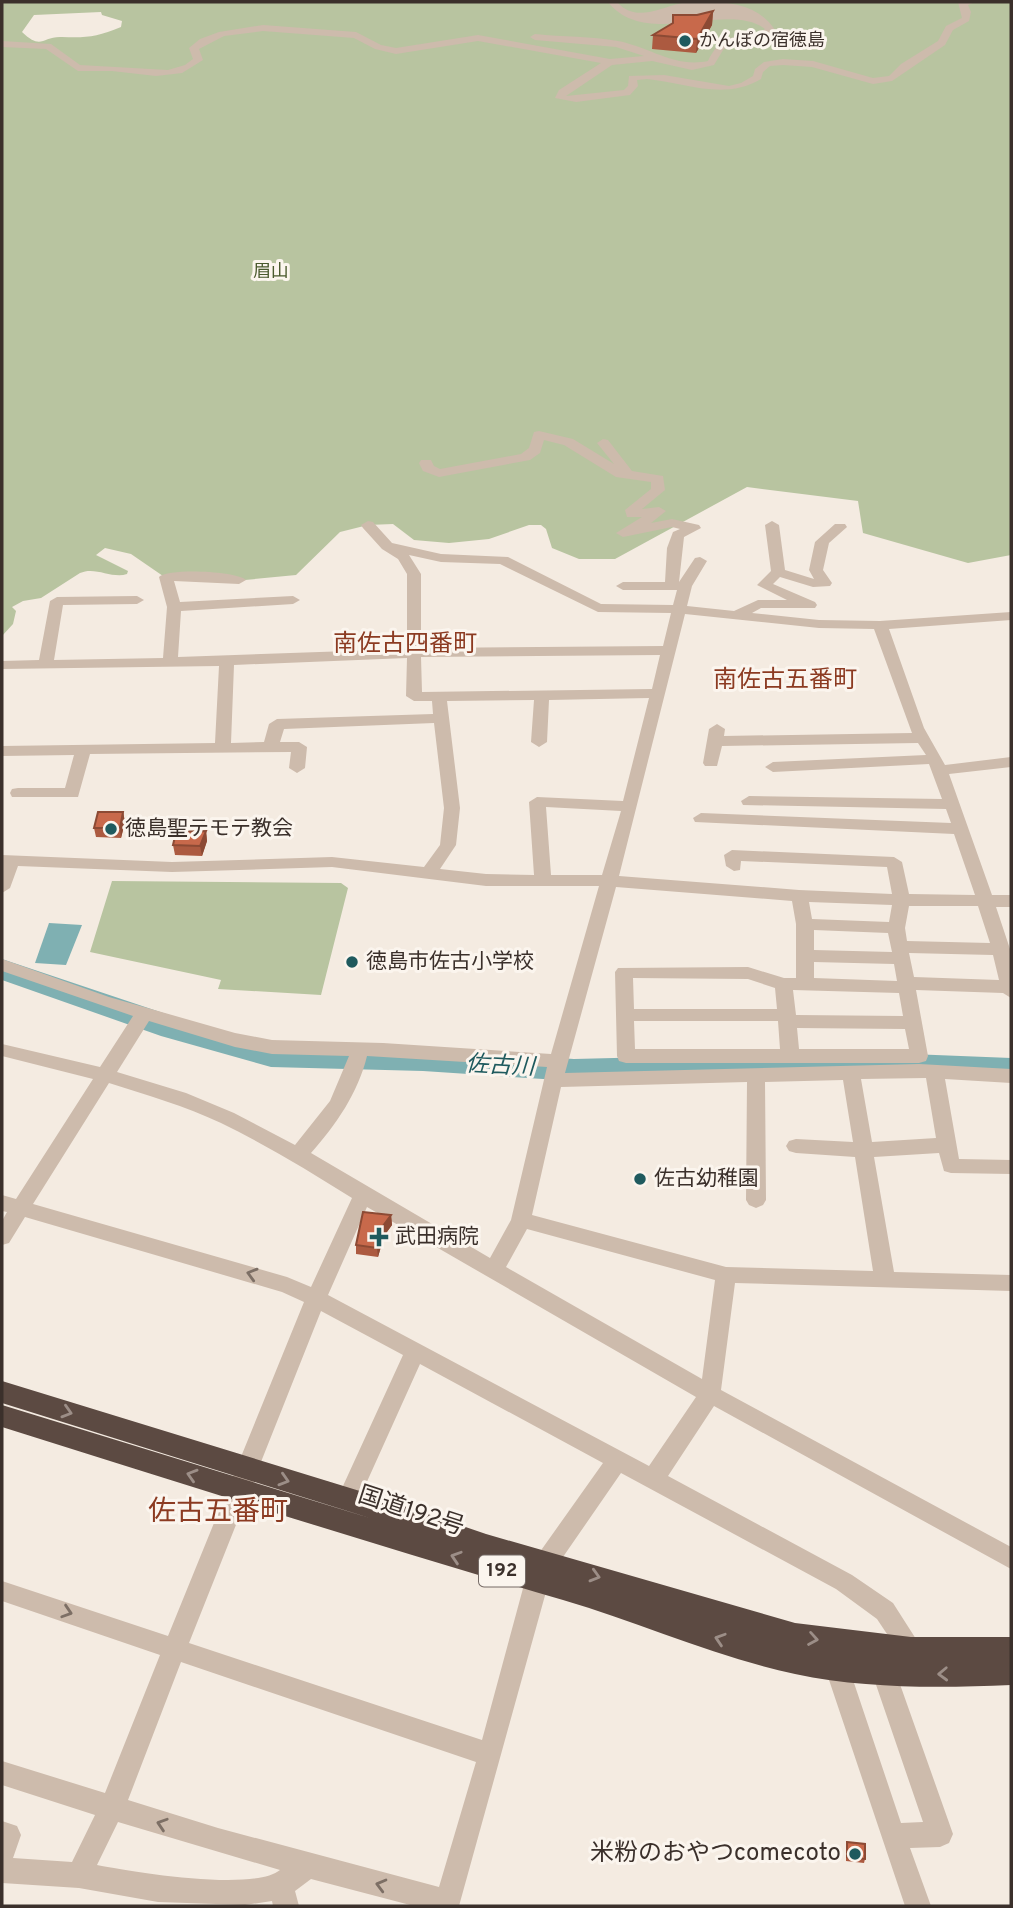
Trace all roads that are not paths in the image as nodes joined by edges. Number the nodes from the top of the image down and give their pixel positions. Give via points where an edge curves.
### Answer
1 (612, 2) edge
2 (971, 2) edge
3 (493, 30) dead end
4 (2, 44) edge
5 (652, 58) junction
6 (610, 62) junction
7 (603, 443) dead end
8 (426, 463) dead end
9 (631, 476) junction
10 (368, 525) dead end
11 (772, 525) dead end
12 (840, 527) dead end
13 (387, 546) junction
14 (700, 561) dead end
15 (778, 572) junction
16 (239, 580) dead end
17 (678, 586) junction
18 (137, 600) dead end
19 (293, 600) dead end
20 (174, 607) junction
21 (624, 608) junction
22 (677, 609) junction
23 (737, 615) junction
24 (1011, 616) edge
25 (880, 625) junction
26 (668, 650) junction
27 (414, 653) junction
28 (228, 661) junction
29 (170, 662) junction
30 (46, 664) junction
31 (2, 665) edge
32 (659, 693) junction
33 (541, 695) junction
34 (439, 696) junction
35 (440, 718) junction
36 (922, 738) junction
37 (539, 742) dead end
38 (271, 747) junction
39 (223, 748) junction
40 (83, 750) junction
41 (2, 751) edge
42 (1011, 762) edge
43 (711, 763) dead end
44 (938, 765) junction
45 (297, 768) dead end
46 (784, 769) dead end
47 (26, 796) dead end
48 (749, 801) dead end
49 (952, 804) junction
50 (630, 806) junction
51 (701, 818) dead end
52 (961, 829) junction
53 (7, 860) edge
54 (734, 866) dead end
55 (428, 874) junction
56 (543, 880) junction
57 (609, 881) junction
58 (2, 888) edge
59 (799, 896) junction
60 (902, 900) junction
61 (985, 901) junction
62 (1011, 901) edge
63 (805, 924) junction
64 (896, 928) junction
65 (1003, 940) edge
66 (900, 952) junction
67 (803, 956) junction
68 (2, 965) edge
69 (783, 984) junction
70 (805, 984) junction
71 (904, 985) junction
72 (1011, 989) edge
73 (625, 1015) junction
74 (142, 1018) junction
75 (786, 1018) junction
76 (913, 1023) junction
77 (2, 1049) edge
78 (358, 1056) junction
79 (790, 1056) junction
80 (626, 1068) junction
81 (556, 1070) junction
82 (934, 1071) junction
83 (851, 1073) junction
84 (104, 1075) junction
85 (756, 1076) junction
86 (1011, 1076) edge
87 (947, 1145) junction
88 (796, 1146) dead end
89 (862, 1150) junction
90 (298, 1155) junction
91 (1011, 1167) edge
92 (364, 1196) junction
93 (755, 1200) dead end
94 (11, 1205) edge
95 (521, 1220) junction
96 (2, 1237) edge
97 (494, 1268) junction
98 (726, 1275) junction
99 (885, 1280) junction
100 (1011, 1283) edge
101 (316, 1298) junction
102 (415, 1352) junction
103 (2, 1392) edge
104 (709, 1394) junction
105 (2, 1416) edge
106 (618, 1460) junction
107 (654, 1478) junction
108 (243, 1479) junction
109 (348, 1499) junction
110 (1011, 1559) edge
111 (541, 1572) junction
112 (2, 1591) edge
113 (176, 1648) junction
114 (911, 1650) junction
115 (1011, 1650) edge
116 (836, 1668) junction
117 (1011, 1672) edge
118 (884, 1673) junction
119 (490, 1755) junction
120 (2, 1773) edge
121 (112, 1808) junction
122 (2, 1834) edge
123 (893, 1836) junction
124 (2, 1853) edge
125 (308, 1865) junction
126 (2, 1870) edge
127 (79, 1875) junction
128 (284, 1896) edge
129 (446, 1904) edge
130 (918, 1906) edge

1 - 5 street via 623,13 638,16 693,5 744,6 760,12 770,29 759,37 727,41 705,65
2 - 6 street via 962,3 966,19 949,28 942,43 891,78 873,81 813,64 783,62 767,64 748,85 733,88 644,75 632,78 633,86 626,93 560,98 562,92
3 - 5 street via 628,46
4 - 6 street via 44,45 78,68 150,74 193,65 198,60 194,50 200,43 255,28 356,35 396,51 478,38
5 - 6 street
7 - 9 street
8 - 9 street via 439,472 525,457 536,450 539,435 568,442
9 - 17 street via 658,479 658,490 632,514 659,511 623,533 673,523 694,528 678,536 674,548
10 - 13 street
11 - 15 street
12 - 15 street via 822,542 816,570 825,583
13 - 21 street via 441,558 503,560 598,608
13 - 27 street via 403,556 414,574
14 - 17 street
15 - 23 street via 764,585 810,605 758,604
16 - 20 street via 166,578
17 - 21 street via 623,583
17 - 22 street
18 - 30 street via 57,601
19 - 20 street
20 - 29 street
21 - 22 street
22 - 23 street
22 - 26 street
23 - 25 street
24 - 25 street
25 - 36 street
26 - 27 street
26 - 32 street
27 - 28 street
27 - 34 street via 414,696
28 - 29 street
28 - 39 street
29 - 30 street
30 - 31 street
32 - 33 street
32 - 50 street
33 - 34 street
33 - 37 street
34 - 35 street
35 - 38 street via 278,724
35 - 55 street via 452,808 448,845
36 - 43 street via 715,735
36 - 44 street
38 - 39 street
38 - 45 street via 299,747
39 - 40 street
40 - 41 street
40 - 47 street via 72,793
42 - 44 street
44 - 46 street
44 - 49 street
48 - 49 street
49 - 52 street
50 - 56 street via 537,802
50 - 57 street
51 - 52 street
52 - 61 street
53 - 55 street via 172,867 316,862
53 - 58 street
54 - 60 street via 732,855 894,862
55 - 56 street
56 - 57 street
57 - 59 street
57 - 81 street
59 - 60 street
59 - 63 street
60 - 61 street
60 - 64 street
61 - 62 street
61 - 65 street
63 - 64 street
63 - 67 street
64 - 66 street
65 - 66 street
65 - 72 street
66 - 67 street
66 - 71 street
67 - 70 street
68 - 74 street
69 - 70 street
69 - 73 street via 748,973 624,972
69 - 75 street
70 - 71 street
71 - 72 street
71 - 76 street
73 - 75 street
73 - 80 street
74 - 78 street via 272,1047
74 - 84 street
75 - 76 street
75 - 79 street
76 - 79 street via 919,1056
77 - 84 street
78 - 81 street
78 - 90 street via 331,1119
79 - 80 street
80 - 81 street
80 - 85 street
81 - 95 street
82 - 83 street
82 - 86 street
82 - 87 street
83 - 85 street
83 - 89 street
84 - 90 street via 227,1118
84 - 94 street
85 - 93 street
87 - 89 street
87 - 91 street via 951,1166
88 - 89 street
89 - 99 street
90 - 92 street
92 - 97 street
92 - 101 street
94 - 96 street
101 -> 94 street via 287,1284
95 - 97 street
95 - 98 street
97 - 104 street
98 - 99 street
98 - 104 street via 722,1329
99 - 100 street
101 - 102 street
101 - 108 street
102 - 106 street
102 - 109 street
103 -> 108 highway, 国道192号 / 192
104 - 107 street
104 - 110 street
108 -> 105 highway, 国道192号 / 192
106 - 107 street
106 - 111 street
107 - 114 street via 868,1597 885,1611
108 -> 109 highway, 国道192号 / 192
111 -> 108 highway, 国道192号 / 192
108 - 113 street
109 - 111 highway, 国道192号 / 192 via 486,1546
111 -> 114 highway, 国道192号 / 192 via 795,1636
116 -> 111 highway, 国道192号 / 192 via 762,1653
111 - 119 street
112 -> 113 street
113 - 119 street
113 - 121 street
114 - 115 highway, 国道192号 / 192
116 - 118 highway, 国道192号 / 192
116 - 123 street
117 -> 118 highway, 国道192号 / 192
118 - 123 street via 940,1834
119 - 129 street
120 - 121 street
125 -> 121 street
121 - 127 street
122 - 124 street via 8,1835
123 - 130 street
125 - 128 street
129 -> 125 street
126 - 127 street
127 - 128 street via 158,1889

